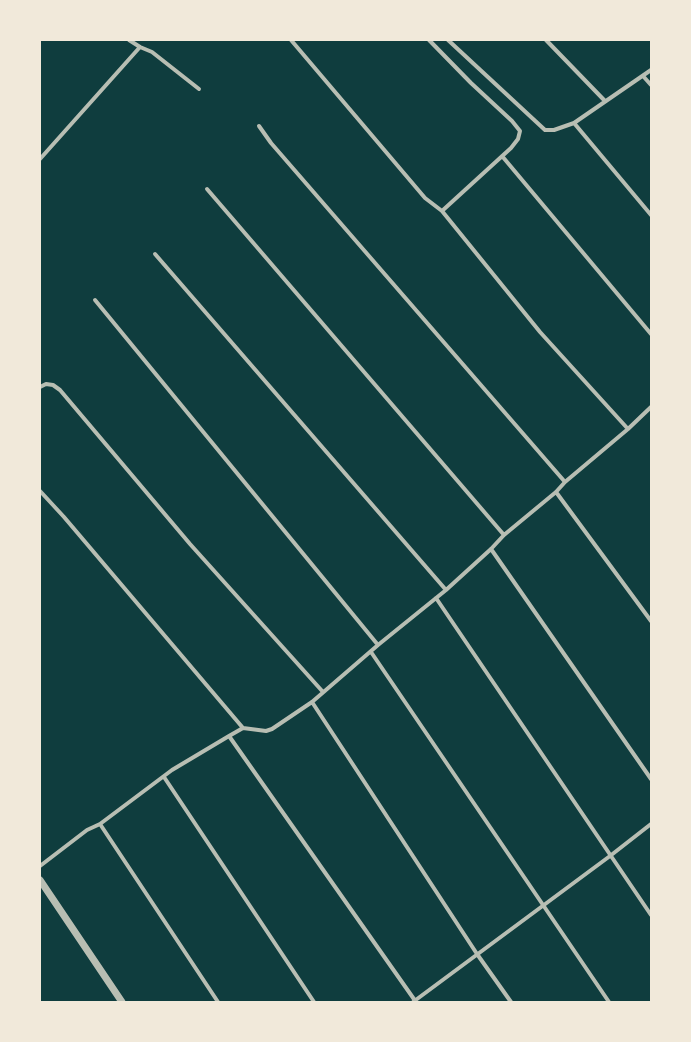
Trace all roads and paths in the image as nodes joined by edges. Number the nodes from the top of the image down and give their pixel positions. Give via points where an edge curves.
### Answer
1 (129, 40) edge
2 (291, 40) edge
3 (429, 40) edge
4 (448, 40) edge
5 (546, 40) edge
6 (140, 47) junction
7 (651, 70) edge
8 (643, 76) junction
9 (651, 85) edge
10 (199, 89) dead end
11 (604, 101) junction
12 (574, 123) junction
13 (259, 126) dead end
14 (502, 156) junction
15 (40, 159) edge
16 (207, 189) dead end
17 (442, 211) junction
18 (651, 214) edge
19 (155, 254) dead end
20 (95, 300) dead end
21 (651, 334) edge
22 (40, 387) edge
23 (651, 407) edge
24 (628, 429) junction
25 (565, 482) junction
26 (40, 491) edge
27 (556, 492) junction
28 (504, 535) junction
29 (491, 549) junction
30 (446, 590) junction
31 (436, 598) junction
32 (651, 620) edge
33 (378, 645) junction
34 (371, 652) junction
35 (323, 692) junction
36 (312, 702) junction
37 (243, 728) junction
38 (229, 736) junction
39 (164, 777) junction
40 (651, 779) edge
41 (100, 824) junction
42 (651, 824) edge
43 (610, 856) junction
44 (40, 866) edge
45 (40, 880) edge
46 (543, 905) junction
47 (651, 915) edge
48 (477, 954) junction
49 (415, 1001) edge
50 (122, 1002) edge
51 (218, 1002) edge
52 (314, 1002) edge
53 (511, 1002) edge
54 (609, 1002) edge

1 - 6 street
2 - 17 street via 425,198
3 - 14 street via 520,131 518,139
4 - 12 street via 545,130 554,130
5 - 11 street
6 - 10 street via 152,52
6 - 15 street
7 - 8 street
8 - 9 street
8 - 11 street
11 - 12 street
12 - 18 street
13 - 25 street
14 - 17 street
14 - 21 street
16 - 28 street
17 - 24 street via 540,332
19 - 30 street
20 - 33 street
22 - 35 street via 46,384 53,385 60,390 190,544
23 - 24 street
24 - 25 street
25 - 27 street
26 - 37 street
27 - 28 street
27 - 32 street
28 - 29 street
29 - 30 street
29 - 40 street
30 - 31 street
31 - 33 street
31 - 43 street
33 - 34 street
34 - 35 street
34 - 46 street
35 - 36 street
36 - 37 street via 272,729
36 - 48 street
37 - 38 street
38 - 39 street
38 - 49 street
39 - 41 street
39 - 52 street
41 - 44 street via 87,830
41 - 51 street
42 - 43 street
43 - 46 street
43 - 47 street
45 - 50 street
46 - 48 street
46 - 54 street
48 - 49 street
48 - 53 street

